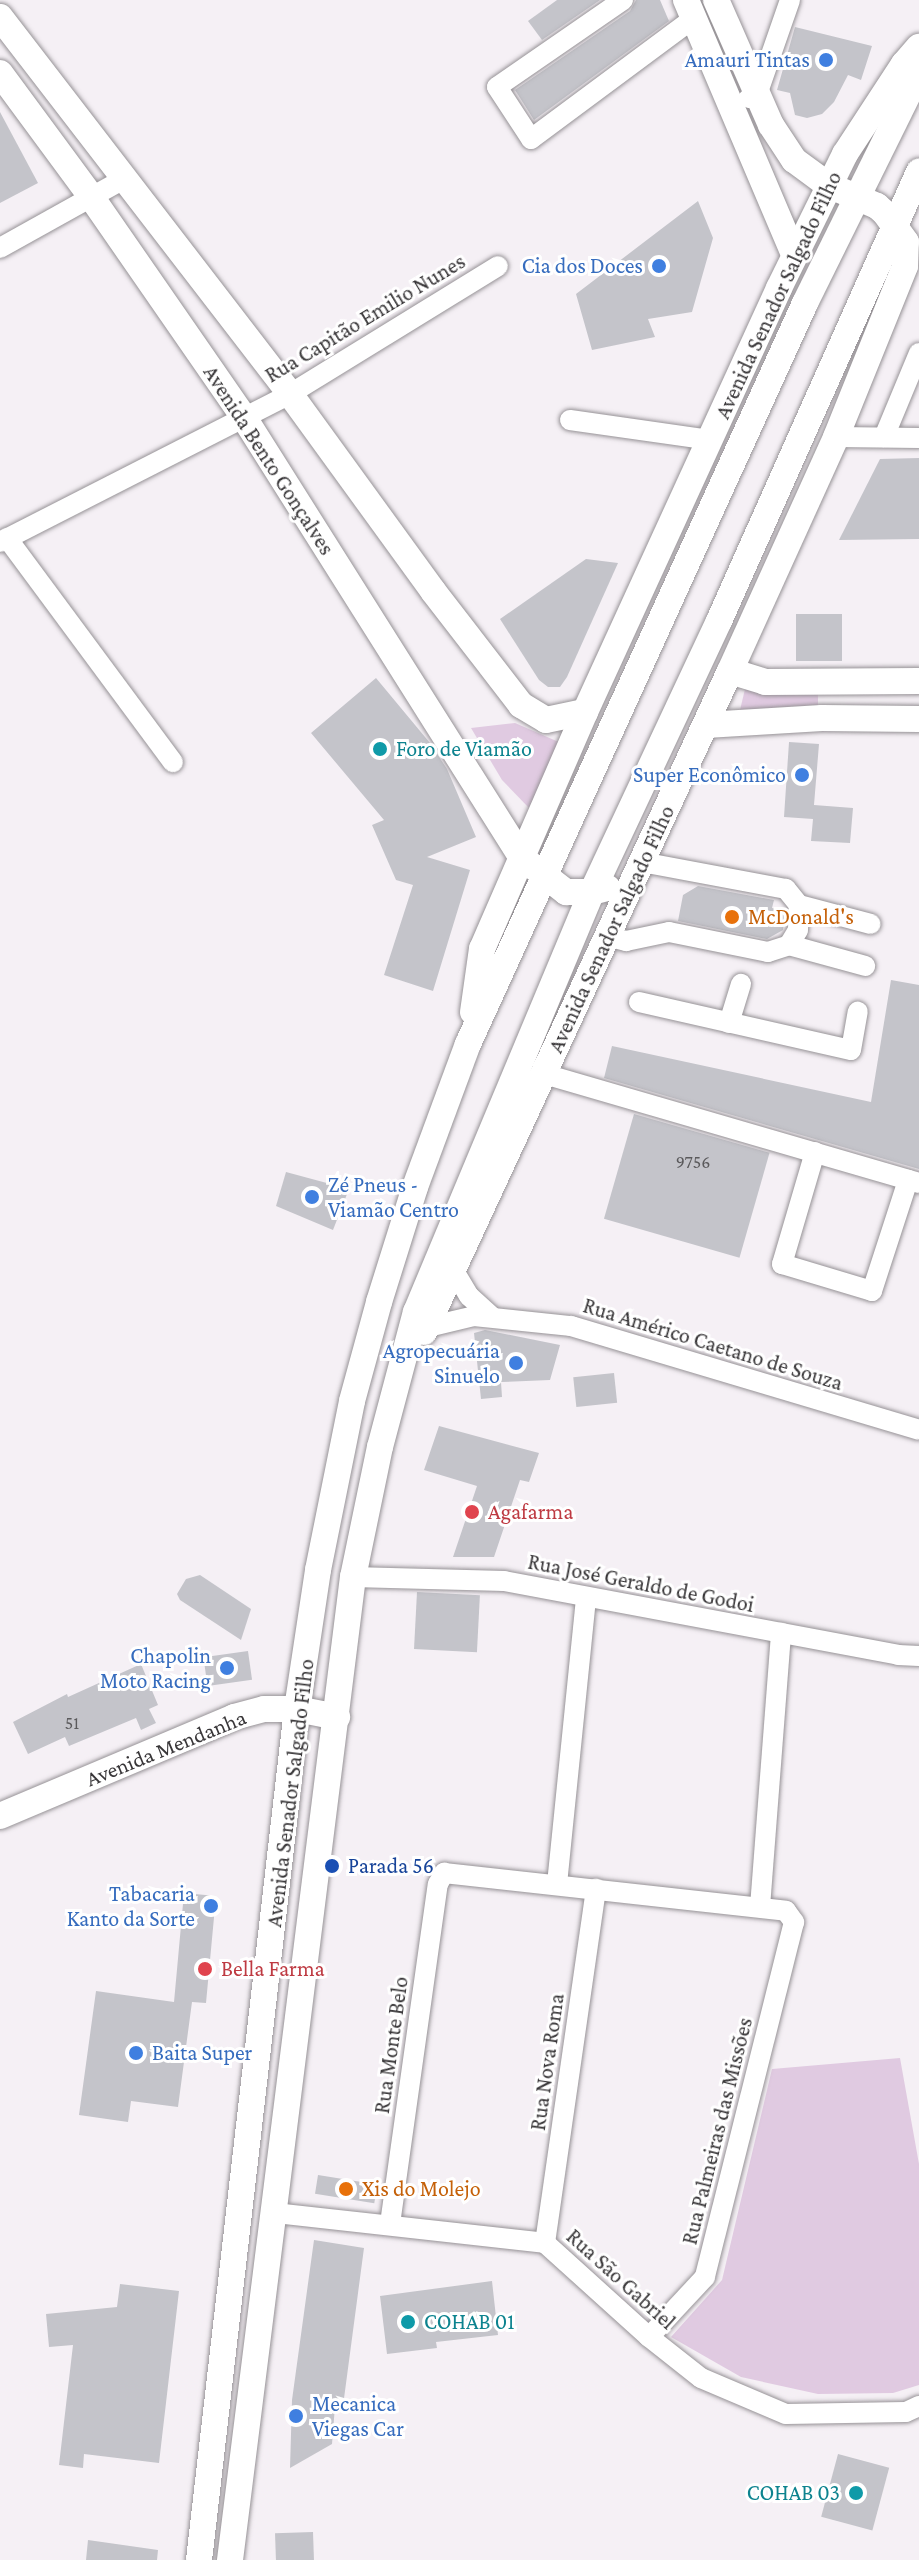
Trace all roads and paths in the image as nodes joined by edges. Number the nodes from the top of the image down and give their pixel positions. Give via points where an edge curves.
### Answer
1 (623, 0) edge
2 (716, 0) edge
3 (790, 0) edge
4 (690, 9) edge
5 (0, 17) edge
6 (919, 47) edge
7 (919, 72) edge
8 (0, 73) edge
9 (758, 92) junction
10 (733, 108) junction
11 (919, 171) edge
12 (124, 179) junction
13 (828, 185) junction
14 (854, 197) junction
15 (92, 198) junction
16 (895, 224) junction
17 (0, 248) edge
18 (794, 255) junction
19 (498, 266) dead end
20 (919, 353) edge
21 (290, 394) junction
22 (243, 416) junction
23 (570, 420) dead end
24 (836, 437) junction
25 (884, 437) junction
26 (919, 438) edge
27 (710, 440) junction
28 (4, 540) edge
29 (730, 671) junction
30 (919, 681) edge
31 (822, 684) junction
32 (585, 712) junction
33 (822, 718) junction
34 (919, 719) edge
35 (706, 725) junction
36 (173, 762) dead end
37 (501, 822) junction
38 (522, 858) junction
39 (640, 866) junction
40 (543, 878) junction
41 (592, 892) junction
42 (506, 893) junction
43 (799, 905) junction
44 (871, 924) dead end
45 (607, 936) junction
46 (789, 945) junction
47 (865, 966) dead end
48 (741, 984) dead end
49 (639, 1002) dead end
50 (858, 1012) dead end
51 (729, 1023) junction
52 (468, 1044) junction
53 (544, 1074) junction
54 (815, 1152) junction
55 (914, 1182) edge
56 (454, 1271) junction
57 (491, 1316) junction
58 (428, 1327) junction
59 (403, 1365) junction
60 (919, 1430) edge
61 (353, 1577) junction
62 (586, 1597) junction
63 (781, 1633) junction
64 (919, 1656) edge
65 (297, 1709) junction
66 (337, 1717) junction
67 (0, 1816) edge
68 (557, 1884) junction
69 (596, 1889) junction
70 (760, 1907) junction
71 (275, 2213) junction
72 (390, 2224) junction
73 (545, 2243) junction
74 (649, 2337) junction
75 (919, 2406) edge
76 (199, 2560) edge
77 (230, 2560) edge

1 - 4 street via 497,87 531,139
2 - 9 main road
3 - 9 street
4 - 10 main road
5 - 12 main road
6 - 13 main road, Avenida Senador Salgado Filho
7 - 14 main road, Avenida Senador Salgado Filho
8 - 15 main road, Avenida Bento Gonçalves
9 - 10 street
9 - 13 main road via 794,160
10 - 18 main road
11 - 16 main road, Avenida Senador Salgado Filho
12 - 15 street
12 - 21 main road
13 - 14 main road
13 - 18 main road, Avenida Senador Salgado Filho
14 - 16 main road via 877,206
14 - 40 main road, Avenida Senador Salgado Filho
15 - 17 street
15 - 22 main road, Avenida Bento Gonçalves
16 - 24 main road, Avenida Senador Salgado Filho via 906,242 905,266
16 - 41 main road, Avenida Senador Salgado Filho
18 - 27 main road, Avenida Senador Salgado Filho
19 - 21 street, Rua Capitão Emilio Nunes
20 - 25 street
21 - 22 street, Rua Capitão Emilio Nunes
21 - 32 main road via 521,705 546,720
22 - 28 street, Rua Capitão Emilio Nunes
22 - 37 main road, Avenida Bento Gonçalves
23 - 27 street
24 - 25 street
24 - 29 main road, Avenida Senador Salgado Filho
25 - 26 street
27 - 32 main road, Avenida Senador Salgado Filho
28 - 36 street
29 - 31 main road via 765,682
29 - 35 main road, Avenida Senador Salgado Filho
30 - 31 main road
31 - 33 main road
32 - 38 main road, Avenida Senador Salgado Filho
33 - 34 main road
33 - 35 main road
35 - 39 main road, Avenida Senador Salgado Filho
37 - 38 main road, Avenida Bento Gonçalves
37 - 42 main road
38 - 40 main road, Avenida Bento Gonçalves
38 - 42 main road, Avenida Senador Salgado Filho
39 - 41 main road via 620,882
39 - 43 street via 786,889
39 - 45 main road, Avenida Senador Salgado Filho
40 - 41 main road via 566,892
40 - 52 main road, Avenida Senador Salgado Filho
41 - 59 main road, Avenida Senador Salgado Filho via 453,1217 416,1312
42 - 52 main road, Avenida Senador Salgado Filho via 482,949
43 - 44 street
43 - 46 street via 798,930
45 - 46 street via 626,941 669,932 768,952
45 - 53 main road, Avenida Senador Salgado Filho
46 - 47 street
48 - 51 street
49 - 51 street
50 - 51 street via 851,1050
52 - 65 main road, Avenida Senador Salgado Filho via 415,1187 352,1401
53 - 54 street
53 - 56 main road, Avenida Senador Salgado Filho
54 - 55 street
54 - 55 street via 782,1264 872,1291
56 - 57 street via 469,1296
56 - 58 main road, Avenida Senador Salgado Filho
57 - 58 street, Rua Américo Caetano de Souza
57 - 60 street, Rua Américo Caetano de Souza via 571,1326
58 - 59 main road, Avenida Senador Salgado Filho
59 - 61 main road, Avenida Senador Salgado Filho
61 - 62 street, Rua José Geraldo de Godoi via 504,1581
61 - 66 main road, Avenida Senador Salgado Filho
62 - 63 street, Rua José Geraldo de Godoi
62 - 68 street
63 - 64 street, Rua José Geraldo de Godoi
63 - 70 street
65 - 66 main road, Avenida Mendanha
65 - 67 main road, Avenida Mendanha via 264,1709 234,1717
65 - 76 main road, Avenida Senador Salgado Filho
66 - 71 main road, Avenida Senador Salgado Filho
68 - 69 street
68 - 72 street, Rua Monte Belo via 444,1873 438,1884
69 - 70 street
69 - 73 street, Rua Nova Roma
70 - 74 street, Rua Palmeiras das Missões via 793,1916 705,2277
71 - 72 street, Rua São Gabriel
71 - 77 main road, Avenida Senador Salgado Filho
72 - 73 street, Rua São Gabriel
73 - 74 street, Rua São Gabriel
74 - 75 street, Rua São Gabriel via 701,2378 786,2414 906,2412

